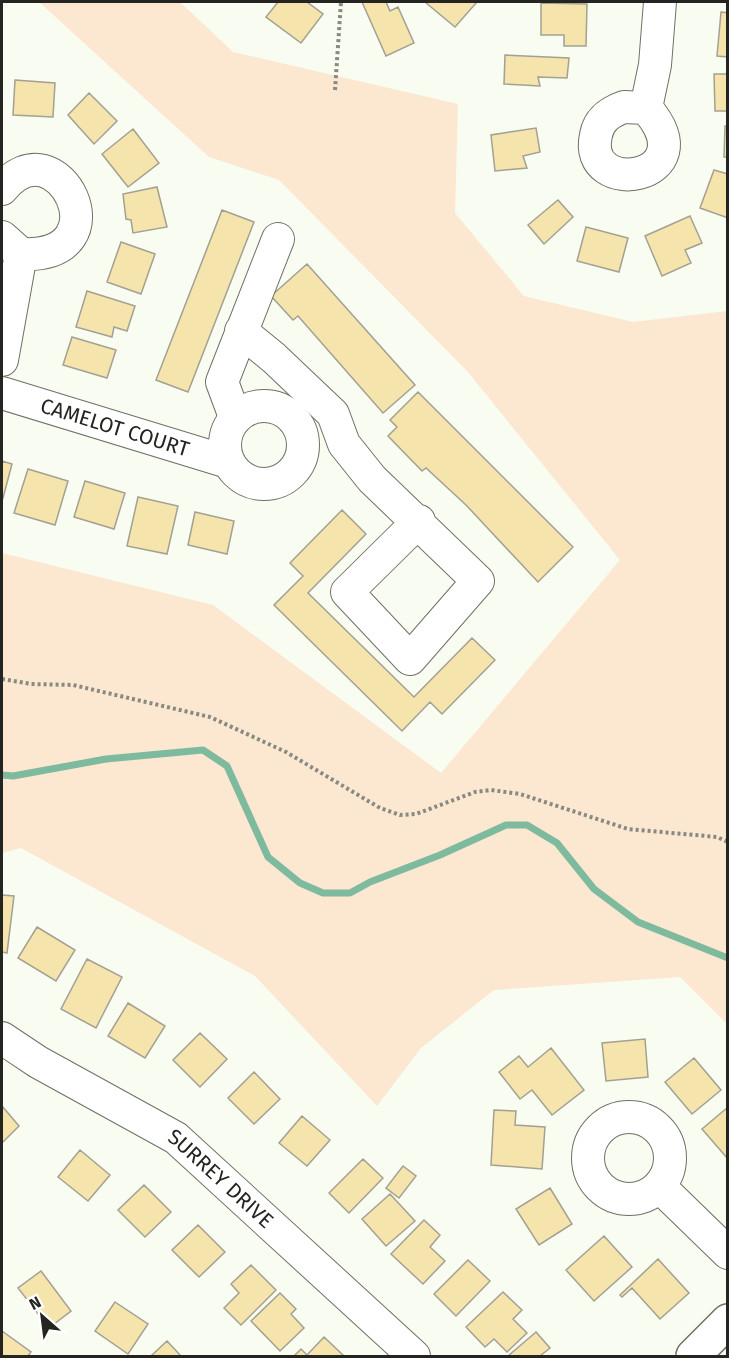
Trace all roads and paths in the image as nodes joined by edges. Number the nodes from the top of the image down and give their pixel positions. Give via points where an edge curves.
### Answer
1 (341, 2) edge
2 (660, 2) edge
3 (335, 90) dead end
4 (646, 108) dead end
5 (2, 189) edge
6 (278, 239) dead end
7 (11, 245) edge
8 (241, 330) junction
9 (2, 360) edge
10 (2, 393) edge
11 (235, 417) junction
12 (303, 438) junction
13 (344, 444) junction
14 (228, 462) junction
15 (419, 521) dead end
16 (2, 679) edge
17 (728, 842) edge
18 (2, 1038) edge
19 (660, 1187) dead end
20 (728, 1253) edge
21 (728, 1321) edge
22 (414, 1356) edge
23 (693, 1356) edge

1 - 3 path
2 - 4 street via 655,65
5 - 7 street via 18,174 44,172 67,186 74,198 74,226 57,248 43,253
6 - 8 street
7 - 9 street
8 - 11 street via 222,382
8 - 13 street via 333,414
10 - 14 street, CAMELOT COURT
11 - 12 street via 254,407 276,407 294,419
11 - 14 street via 227,430 224,447
12 - 13 street
12 - 14 street via 298,465 276,483 248,481 236,474
13 - 15 street via 372,478
16 - 17 path via 73,685 210,717 286,752 380,808 400,815 416,814 490,790 520,794 628,829 717,837
18 - 22 street, SURREY DRIVE via 176,1138
19 - 20 street
21 - 23 main road

